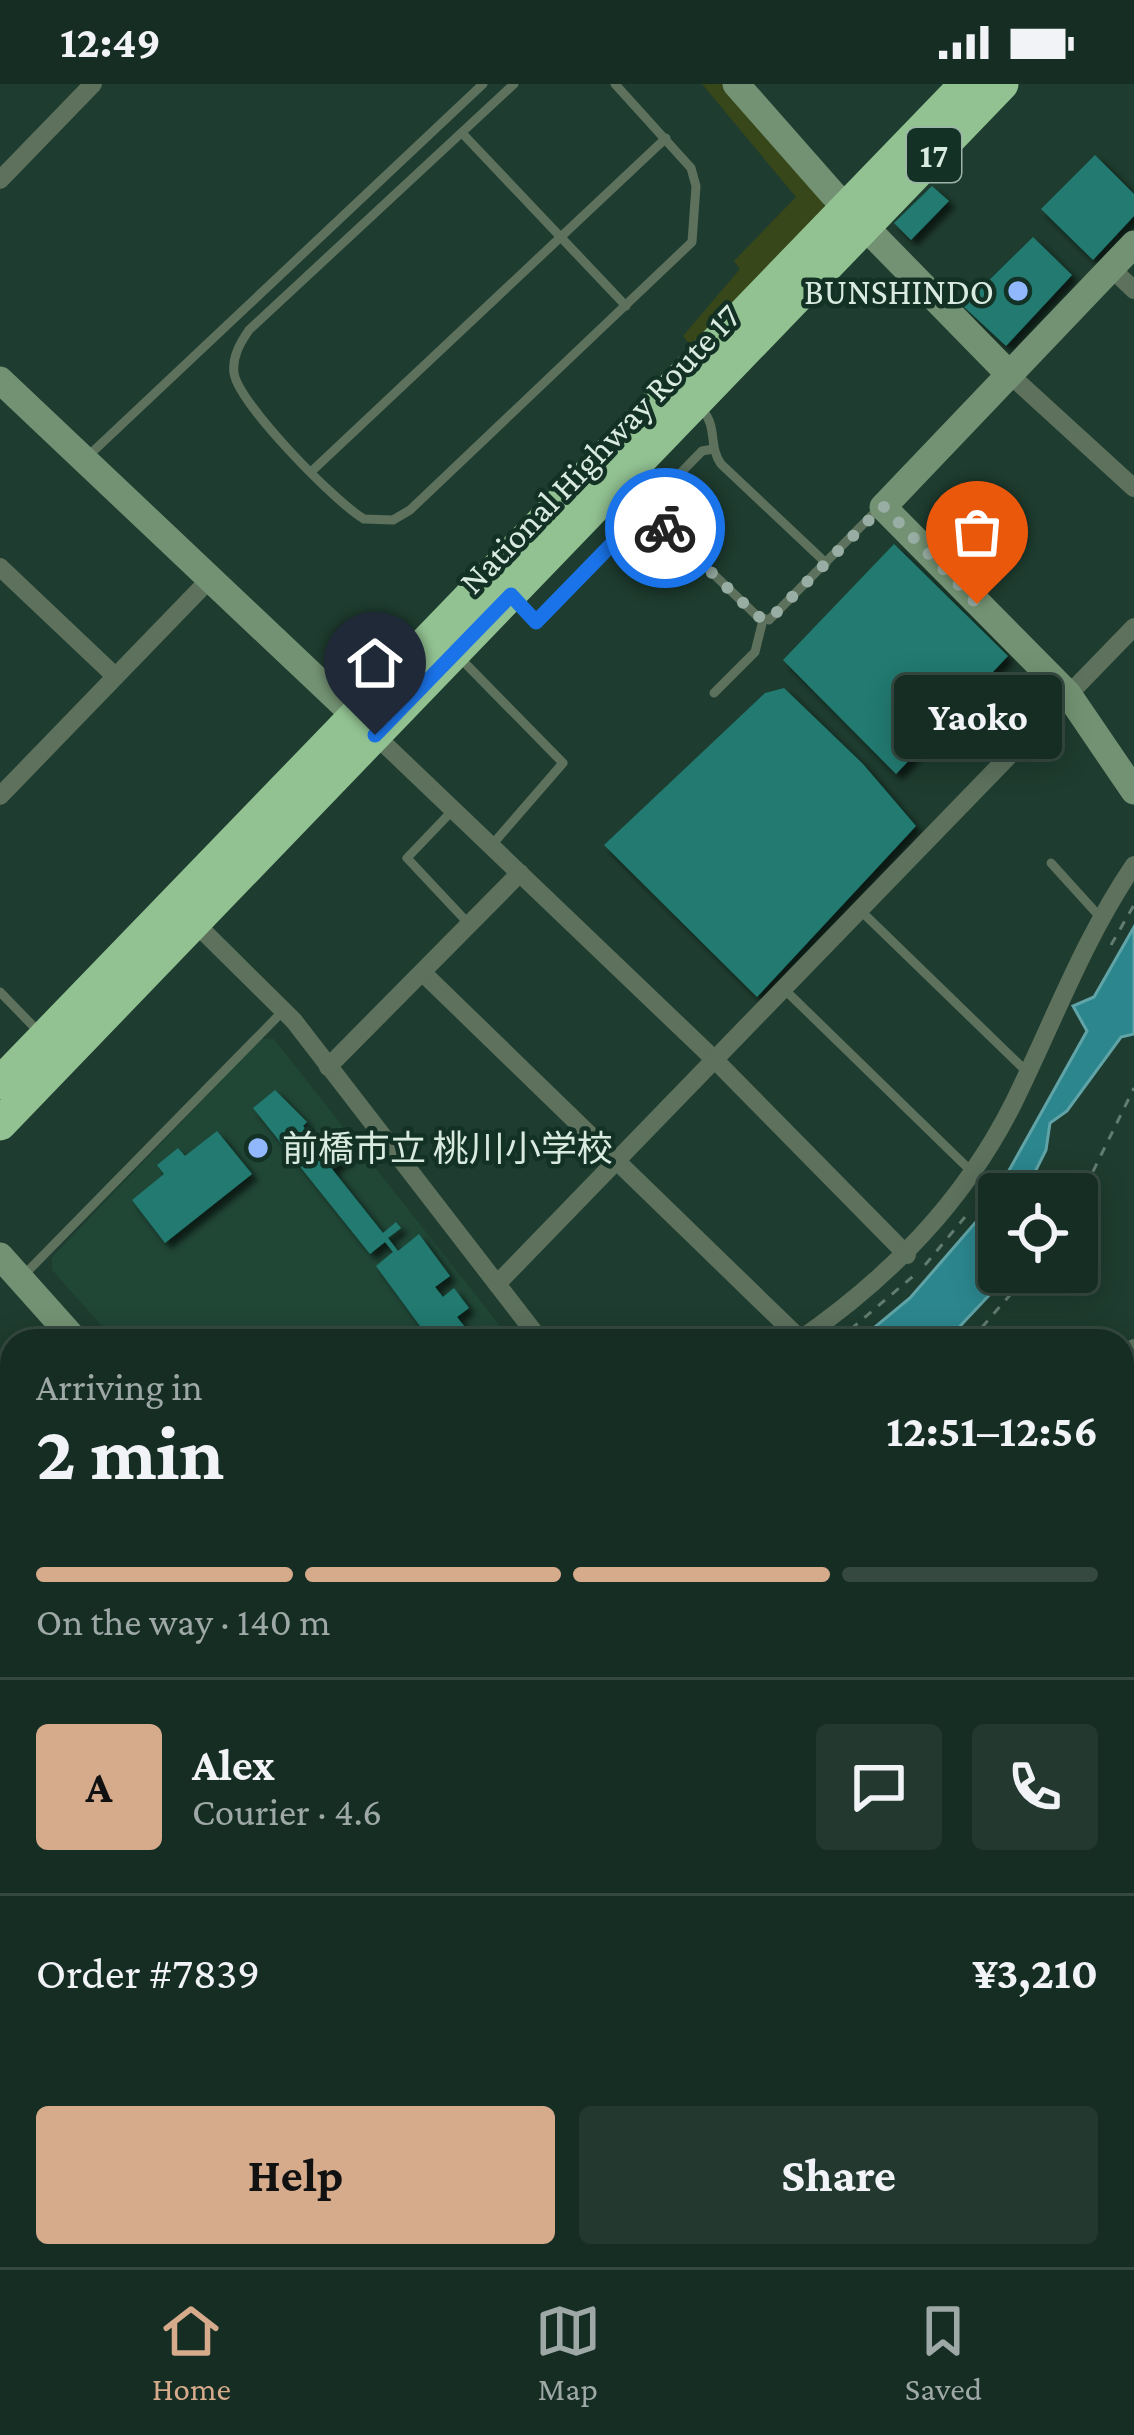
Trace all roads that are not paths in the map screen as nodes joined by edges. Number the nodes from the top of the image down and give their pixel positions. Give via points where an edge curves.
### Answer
1 (93, 84) edge
2 (483, 84) edge
3 (514, 84) edge
4 (615, 84) edge
5 (736, 84) edge
6 (755, 84) edge
7 (966, 84) edge
8 (1002, 84) edge
9 (462, 133) junction
10 (666, 138) junction
11 (4, 168) edge
12 (857, 217) junction
13 (560, 236) junction
14 (1134, 244) edge
15 (1111, 268) junction
16 (1134, 290) edge
17 (626, 306) junction
18 (1008, 373) junction
19 (0, 380) edge
20 (696, 404) junction
21 (713, 449) junction
22 (86, 458) junction
23 (313, 470) junction
24 (1134, 488) edge
25 (883, 506) junction
26 (646, 509) junction
27 (826, 563) junction
28 (209, 580) junction
29 (5, 581) edge
30 (511, 595) junction
31 (764, 620) junction
32 (1134, 627) edge
33 (455, 653) junction
34 (115, 676) junction
35 (714, 693) dead end
36 (1068, 694) junction
37 (366, 725) junction
38 (1134, 791) edge
39 (0, 796) edge
40 (453, 810) junction
41 (491, 846) junction
42 (1051, 863) dead end
43 (1134, 865) edge
44 (520, 873) junction
45 (861, 911) junction
46 (1100, 917) junction
47 (195, 923) junction
48 (470, 924) junction
49 (423, 973) junction
50 (785, 990) junction
51 (0, 992) edge
52 (284, 1010) junction
53 (44, 1037) junction
54 (716, 1061) junction
55 (328, 1067) junction
56 (1027, 1072) junction
57 (0, 1083) edge
58 (0, 1124) edge
59 (619, 1162) junction
60 (972, 1172) junction
61 (907, 1255) junction
62 (0, 1256) edge
63 (20, 1278) junction
64 (497, 1284) junction
65 (65, 1329) edge
66 (532, 1329) edge
67 (790, 1329) edge
68 (811, 1329) edge

1 - 11 street
2 - 22 lane
3 - 9 lane
4 - 10 lane
5 - 12 street
6 - 12 street
7 - 12 highway, National Highway Route 17 / 17
8 - 12 highway, National Highway Route 17 / 17
9 - 13 lane
9 - 23 lane via 240,343 239,389
10 - 13 lane
10 - 17 lane via 695,181 692,242
12 - 18 street
12 - 20 highway, National Highway Route 17 / 17
12 - 37 highway, National Highway Route 17 / 17
13 - 17 lane
13 - 23 lane
14 - 15 street
15 - 16 street
15 - 18 street
17 - 23 lane via 393,520 356,515
18 - 24 street
18 - 25 street
19 - 22 street
20 - 21 lane via 712,421
20 - 30 highway, National Highway Route 17 / 17
21 - 26 lane
21 - 27 lane
22 - 28 street
25 - 27 lane
25 - 36 street
26 - 30 lane via 536,622
26 - 31 lane
27 - 31 lane
28 - 34 street
28 - 37 street
29 - 34 street
30 - 33 highway, National Highway Route 17 / 17
31 - 35 lane via 754,652
32 - 36 street
33 - 37 highway, National Highway Route 17 / 17
33 - 41 lane via 563,763
34 - 39 street
36 - 38 street
36 - 45 street
37 - 40 street
37 - 47 highway, National Highway Route 17 / 17
37 - 53 highway, National Highway Route 17 / 17
40 - 41 street
40 - 48 lane via 407,858
41 - 44 street
42 - 46 lane
43 - 46 street
44 - 48 street
44 - 54 street
45 - 50 street
45 - 56 lane
46 - 56 street
47 - 52 street
47 - 58 highway, National Highway Route 17 / 17
48 - 49 street
49 - 55 street
49 - 59 street
50 - 54 street
50 - 60 lane
51 - 53 lane
52 - 55 street
52 - 63 lane
53 - 57 highway, National Highway Route 17 / 17
54 - 59 street
54 - 61 street
55 - 64 street
56 - 60 street
59 - 64 street
59 - 67 street
60 - 61 street
61 - 68 street
62 - 63 street
63 - 65 street
64 - 66 street

